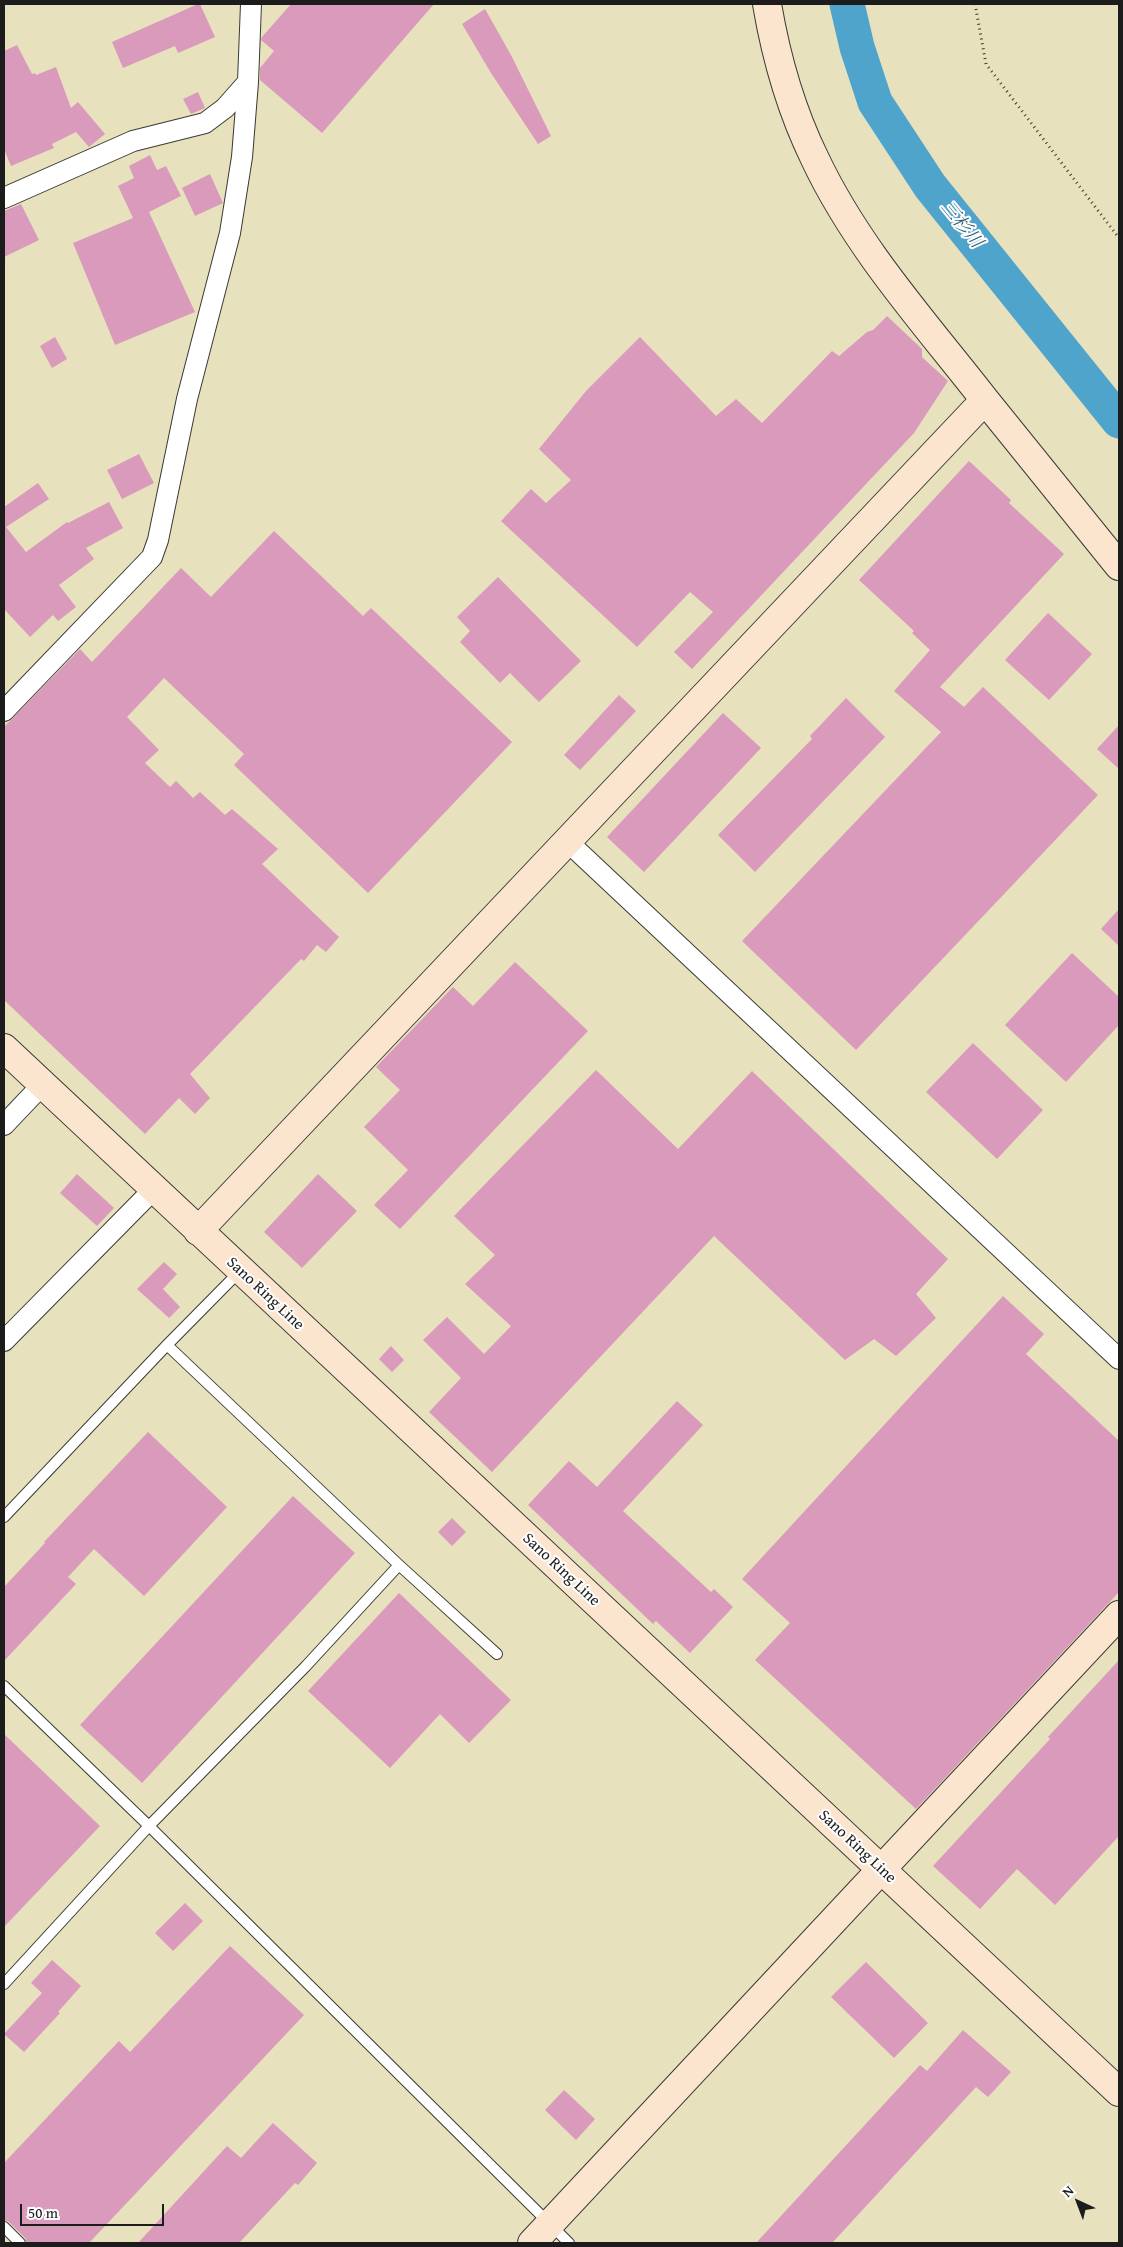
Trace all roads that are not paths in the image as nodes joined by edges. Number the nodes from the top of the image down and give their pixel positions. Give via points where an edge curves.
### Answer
1 (251, 4) edge
2 (767, 4) edge
3 (248, 82) junction
4 (4, 198) edge
5 (985, 400) junction
6 (1119, 566) edge
7 (8, 699) edge
8 (568, 842) junction
9 (4, 1048) edge
10 (42, 1085) junction
11 (4, 1125) edge
12 (154, 1190) junction
13 (198, 1231) junction
14 (241, 1271) junction
15 (4, 1340) edge
16 (167, 1345) junction
17 (1119, 1359) edge
18 (4, 1517) edge
19 (399, 1565) junction
20 (1119, 1615) edge
21 (497, 1654) dead end
22 (4, 1686) edge
23 (150, 1826) junction
24 (882, 1870) junction
25 (4, 1984) edge
26 (1119, 2092) edge
27 (4, 2227) edge
28 (550, 2237) edge
29 (20, 2243) edge

1 - 3 street
2 - 5 street via 791,101 819,168 881,267
3 - 4 street via 225,108 205,123 133,142
3 - 7 street via 242,157 230,232 187,399 152,557
5 - 6 street
5 - 8 street
8 - 13 street
8 - 17 street
9 - 10 street, Sano Ring Line
10 - 11 street
10 - 12 street, Sano Ring Line
12 - 13 street, Sano Ring Line
12 - 15 street
13 - 14 street, Sano Ring Line
14 - 16 lane
14 - 24 street, Sano Ring Line
16 - 18 lane
16 - 19 lane
19 - 21 lane
19 - 23 lane
20 - 24 street
22 - 23 lane
23 - 25 lane
23 - 28 lane
24 - 26 street, Sano Ring Line
24 - 28 street
27 - 29 lane

